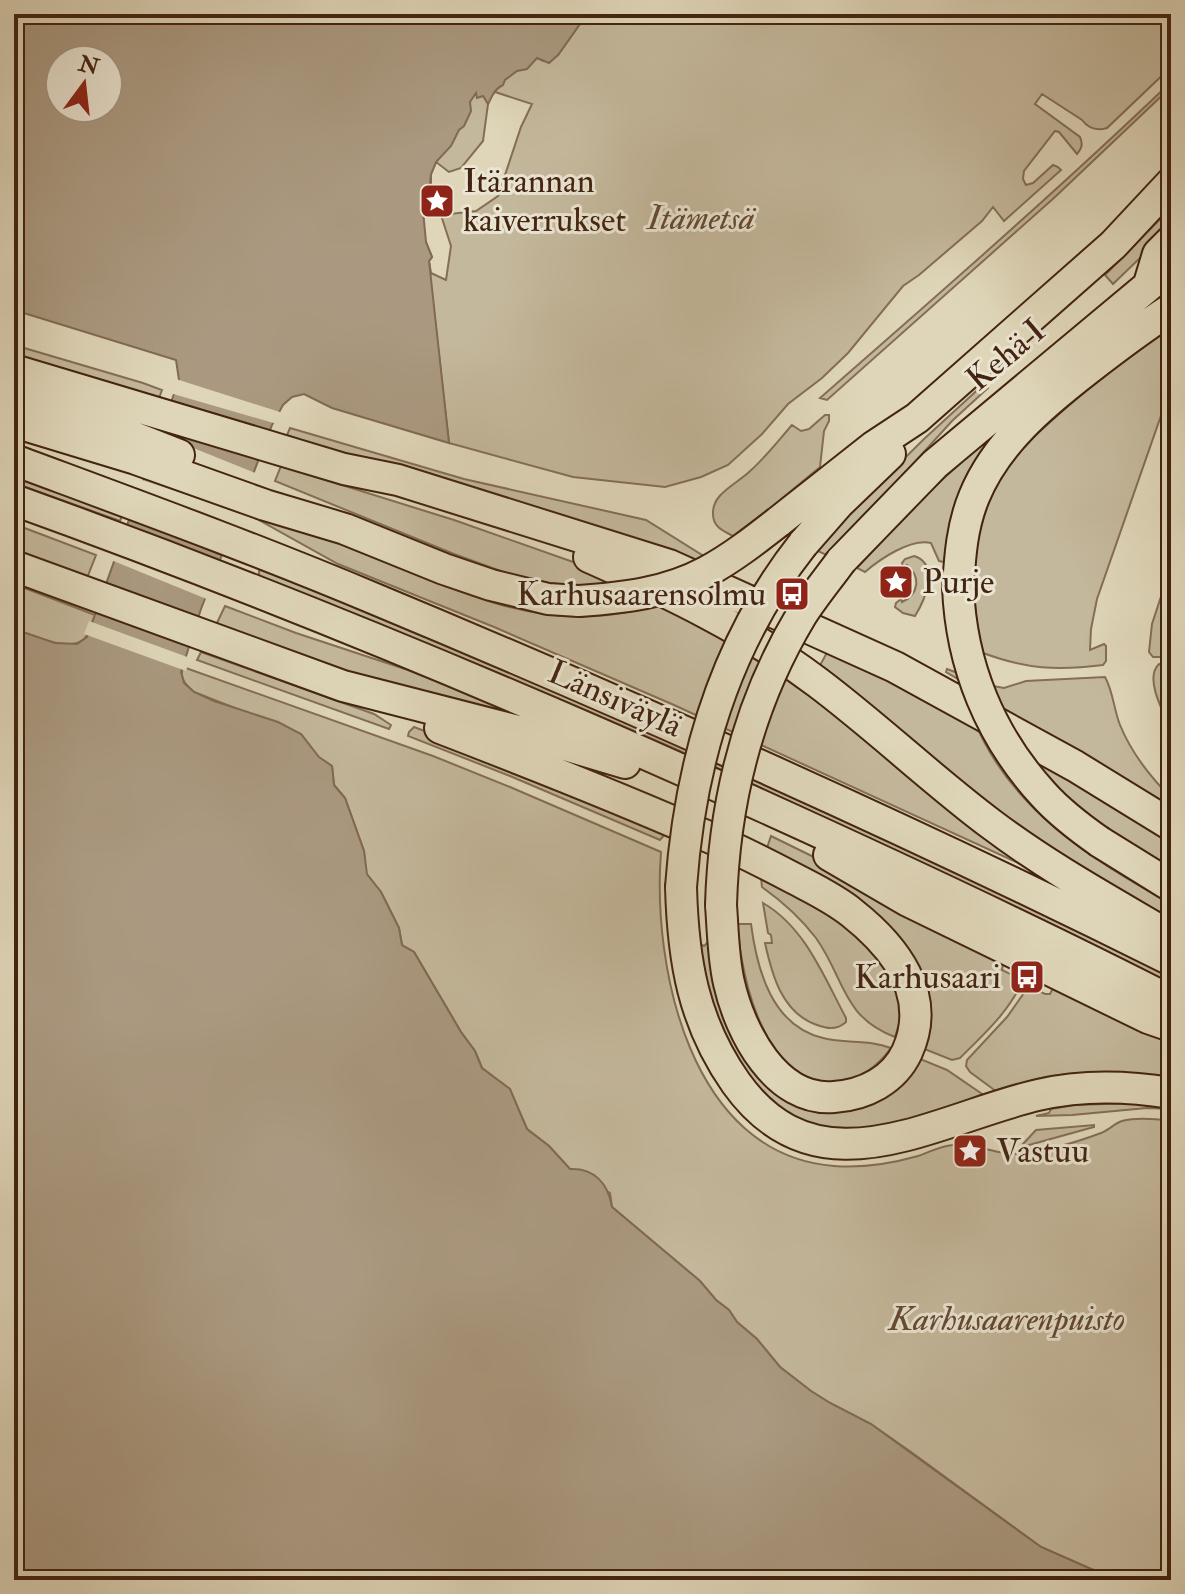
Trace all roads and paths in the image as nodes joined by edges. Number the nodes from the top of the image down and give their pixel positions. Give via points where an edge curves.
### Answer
1 (1171, 183) edge
2 (1171, 241) edge
3 (1163, 284) edge
4 (1171, 309) edge
5 (1138, 330) junction
6 (14, 370) edge
7 (14, 390) edge
8 (917, 418) junction
9 (14, 422) edge
10 (140, 450) junction
11 (14, 460) edge
12 (344, 469) junction
13 (14, 500) edge
14 (14, 510) edge
15 (115, 536) junction
16 (14, 566) edge
17 (343, 686) junction
18 (1171, 825) edge
19 (1171, 886) edge
20 (1171, 937) edge
21 (1171, 960) edge
22 (1171, 1001) edge
23 (1171, 1026) edge
24 (1171, 1093) edge

1 - 8 highway, Kehä I via 1113,245
2 - 3 highway via 1158,254
3 - 5 highway
3 - 17 highway, Kehä I, bridge via 935,464 841,561 790,635 751,720 734,786 729,817 724,853 721,905 729,985 753,1044 784,1081 825,1098 866,1091 884,1081 905,1057 916,1025 915,997 894,955 850,911 727,845 586,784 370,702
4 - 5 highway
5 - 19 highway, bridge via 1023,424 994,460 974,496 962,539 959,616 968,661 989,715 1025,773 1073,822
6 - 12 highway
7 - 10 highway
8 - 10 highway, bridge via 705,573 648,593 579,601 548,599 444,569
8 - 24 highway, bridge via 886,459 803,544 770,589 716,701 693,791 681,887 690,977 706,1032 732,1077 762,1113 783,1128 832,1144 887,1140 1037,1095 1098,1088
9 - 10 highway
11 - 21 highway, Länsiväylä via 401,610 798,782
12 - 18 highway via 398,480 669,565 895,667
12 - 20 highway via 577,552 723,622 817,681 1014,840
13 - 15 highway, Länsiväylä
14 - 15 highway
15 - 22 highway, Länsiväylä via 637,749 936,885
16 - 17 highway
17 - 23 highway via 659,775 805,841 908,901

